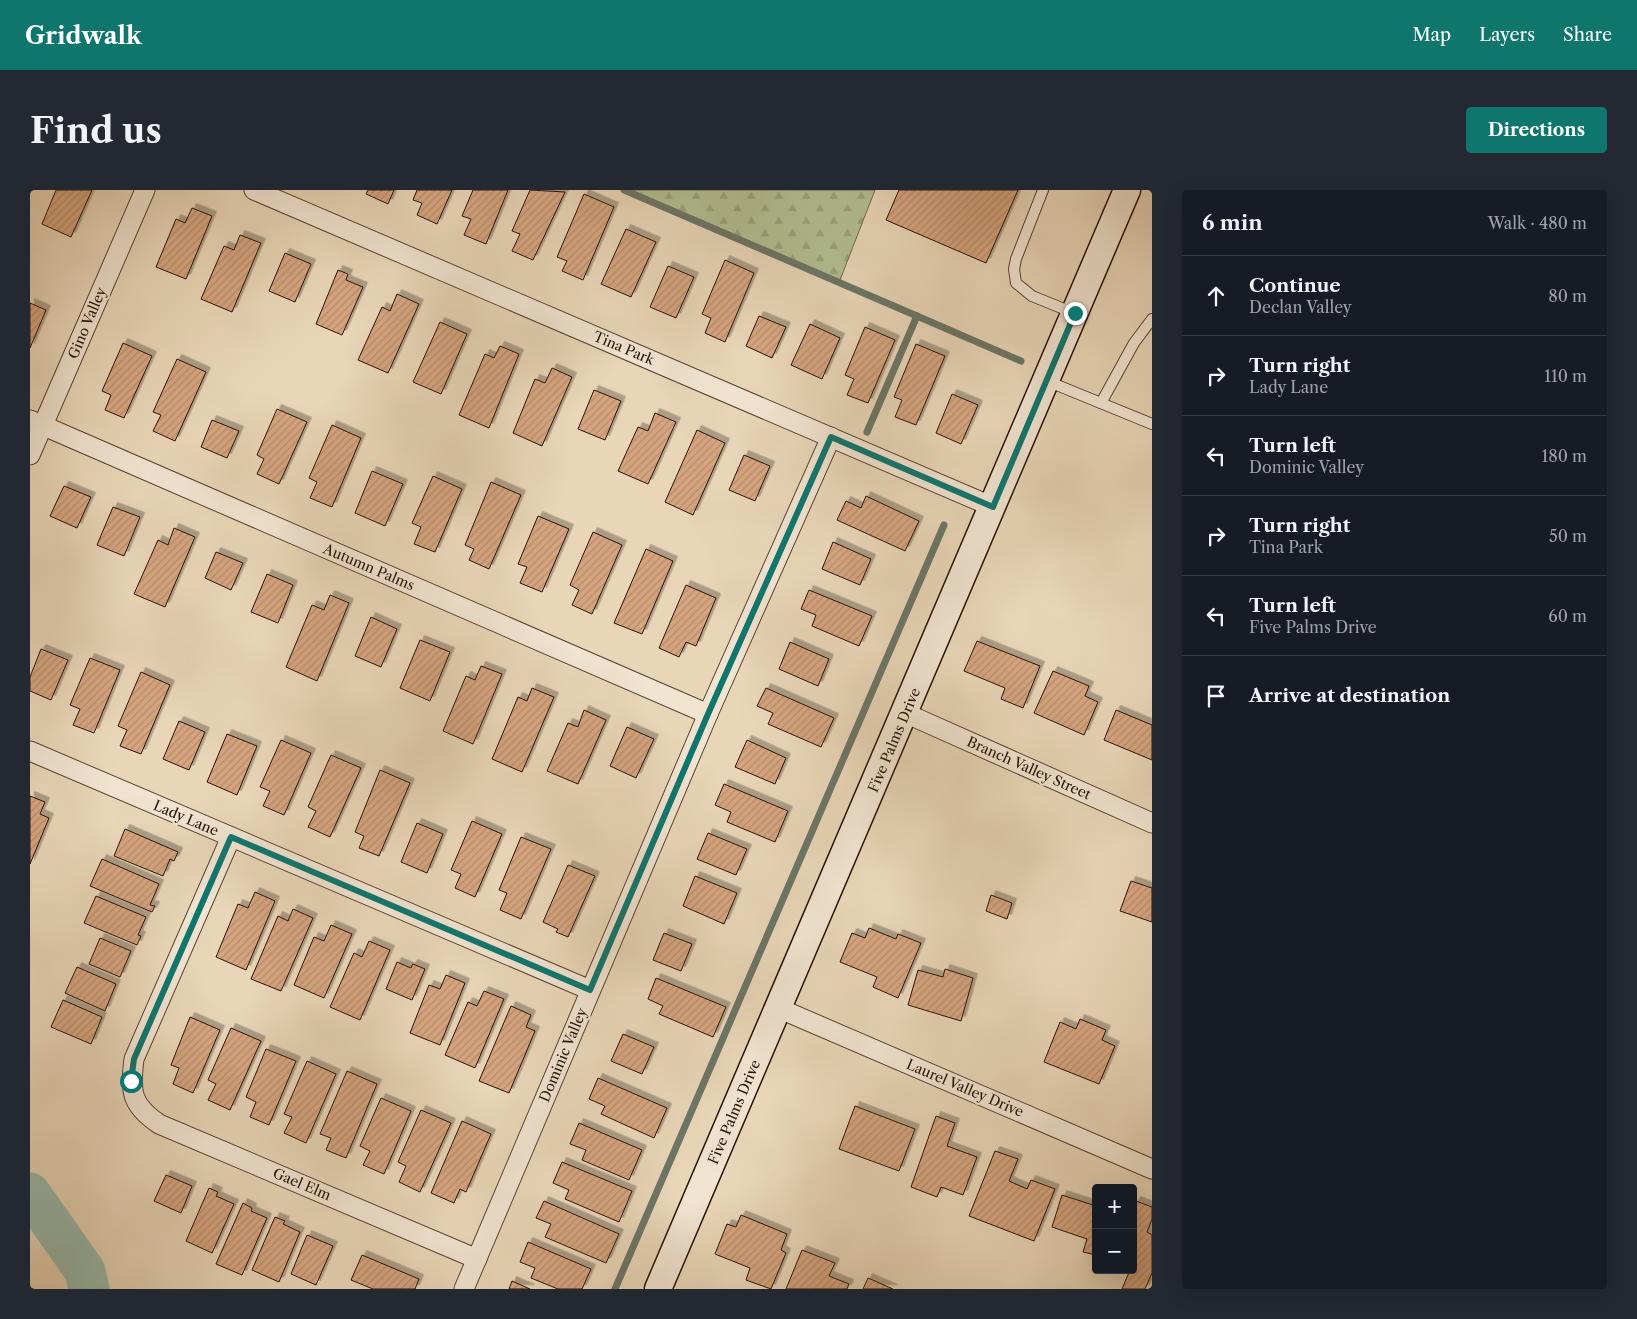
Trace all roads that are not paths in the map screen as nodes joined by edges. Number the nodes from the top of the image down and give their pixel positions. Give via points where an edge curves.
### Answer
1 (145, 190) edge
2 (254, 190) edge
3 (1043, 190) edge
4 (1127, 190) edge
5 (1075, 313) junction
6 (1152, 319) edge
7 (1046, 381) junction
8 (1101, 403) junction
9 (36, 422) edge
10 (1152, 424) edge
11 (831, 437) junction
12 (30, 455) edge
13 (993, 507) junction
14 (905, 713) junction
15 (708, 714) junction
16 (30, 751) edge
17 (1152, 824) edge
18 (231, 837) junction
19 (590, 990) junction
20 (778, 1008) junction
21 (1152, 1169) edge
22 (477, 1258) junction
23 (464, 1289) edge
24 (658, 1289) edge

1 - 9 street, Gino Valley
2 - 11 street, Tina Park
3 - 5 lane via 1016,259 1016,283 1032,296
4 - 5 street, Five Palms Drive
5 - 7 street, Five Palms Drive
6 - 8 lane
7 - 8 lane
7 - 13 street, Five Palms Drive
8 - 10 lane
9 - 12 street, Gino Valley
9 - 15 street, Autumn Palms
11 - 13 street, Tina Park
11 - 15 street, Dominic Valley
13 - 14 street, Five Palms Drive
14 - 17 street, Branch Valley Street
14 - 20 street, Five Palms Drive
15 - 19 street, Dominic Valley
16 - 18 street, Lady Lane
18 - 19 street, Lady Lane
18 - 22 street, Gael Elm via 134,1059 131,1081 134,1100 144,1114 159,1124
19 - 22 street, Dominic Valley
20 - 21 street, Laurel Valley Drive
20 - 24 street, Five Palms Drive
22 - 23 street, Dominic Valley

